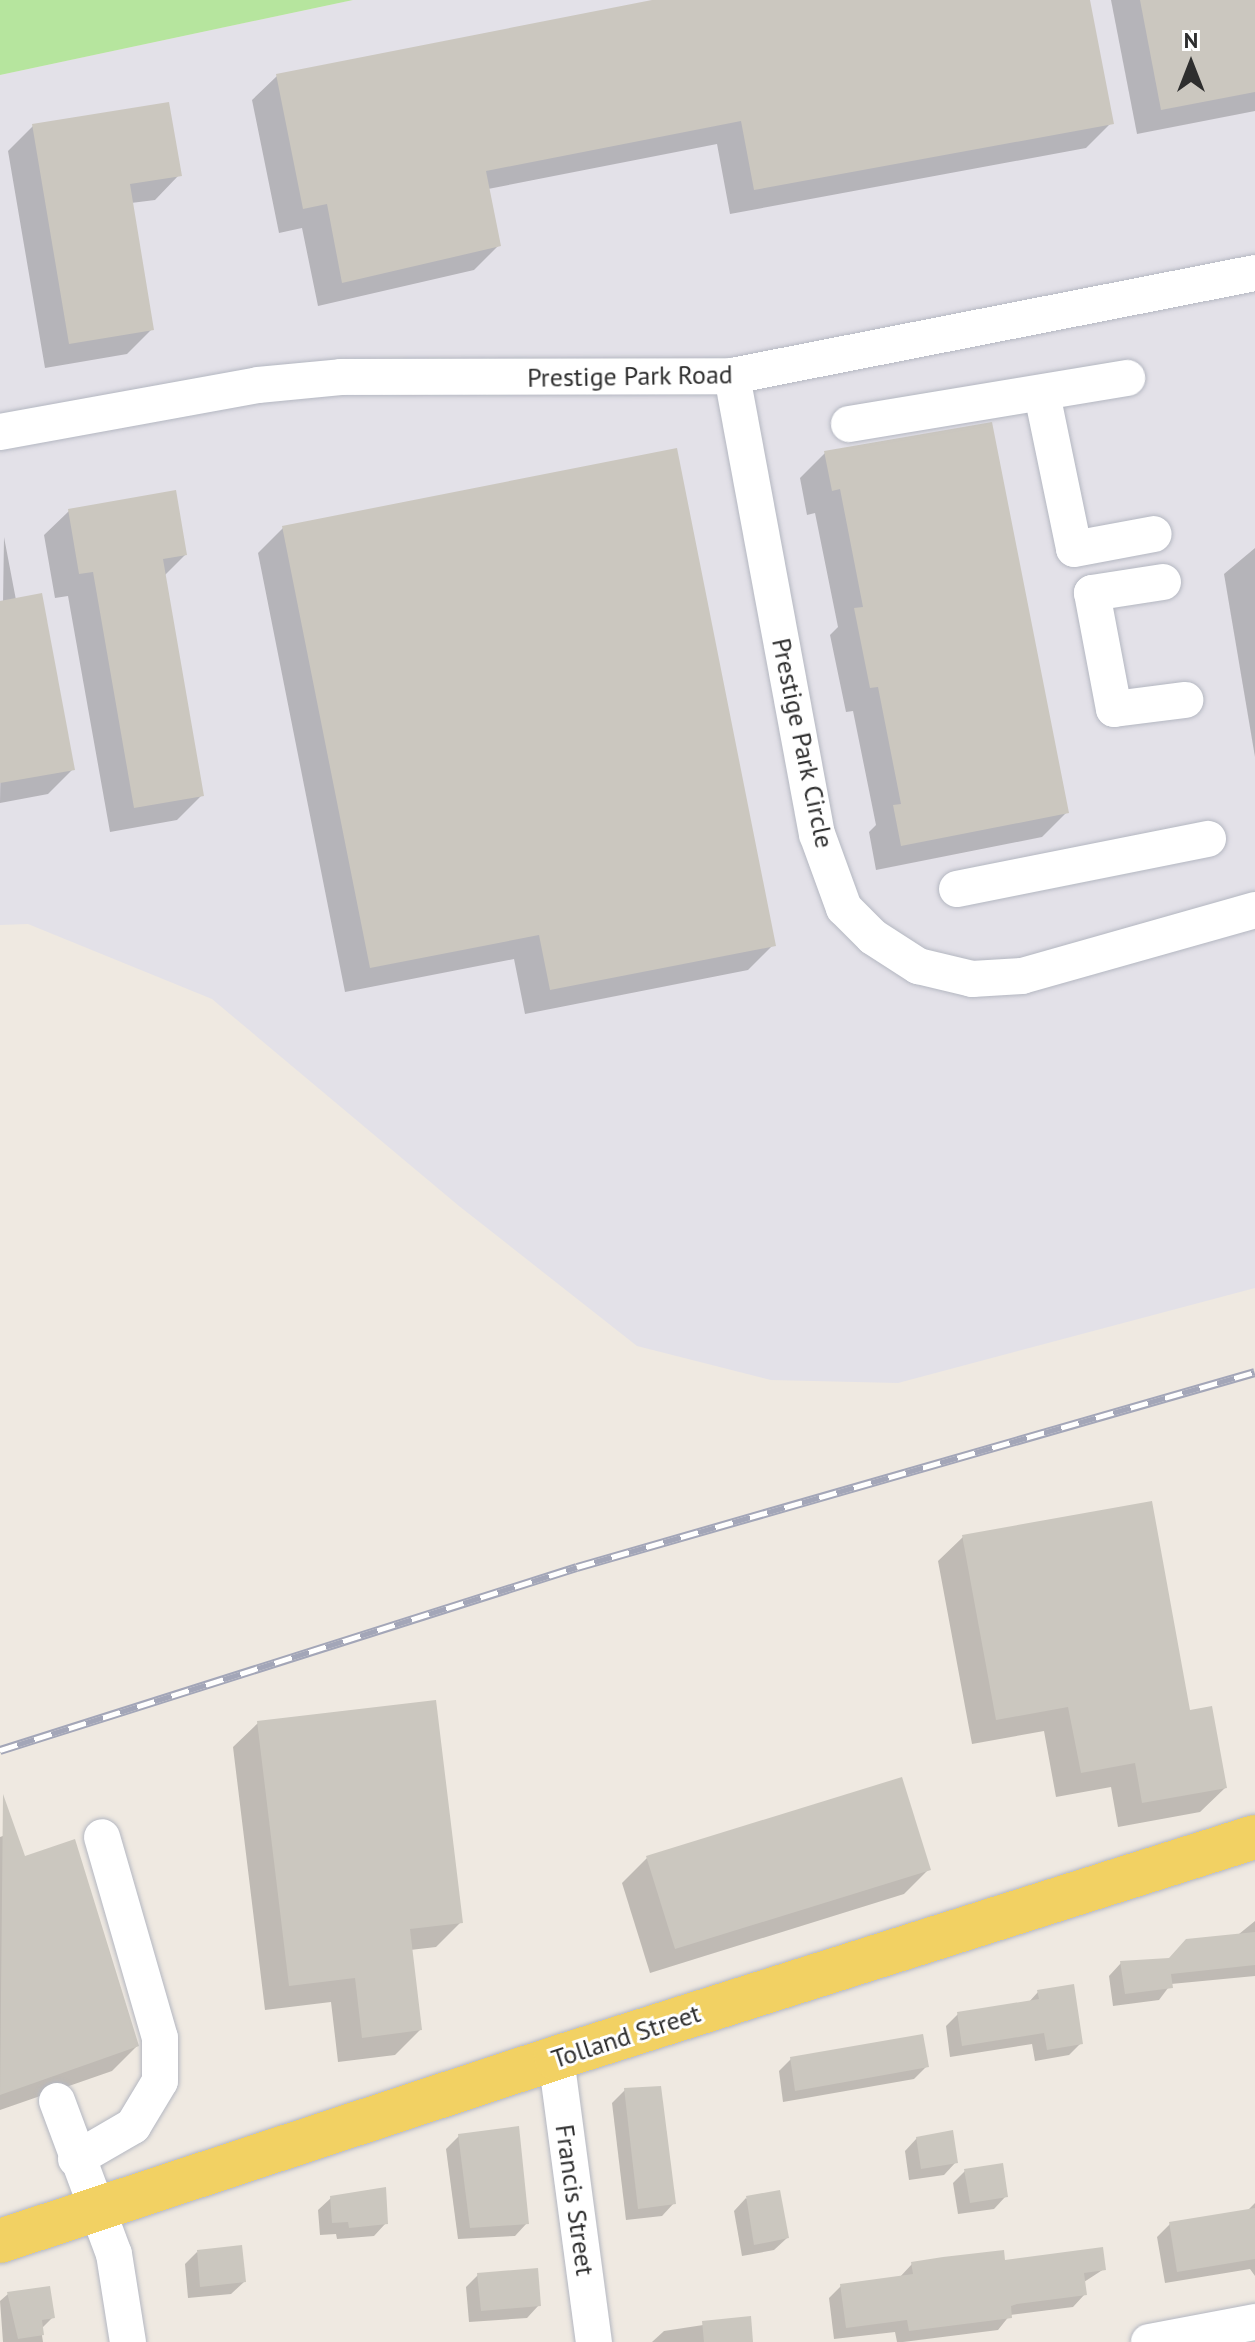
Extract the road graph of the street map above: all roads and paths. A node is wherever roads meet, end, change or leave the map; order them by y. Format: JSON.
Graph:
{"nodes":[{"id":1,"x":1255,"y":273,"type":"edge"},
{"id":2,"x":732,"y":376,"type":"junction"},
{"id":3,"x":1127,"y":378,"type":"dead end"},
{"id":4,"x":1042,"y":394,"type":"junction"},
{"id":5,"x":849,"y":424,"type":"dead end"},
{"id":6,"x":0,"y":432,"type":"edge"},
{"id":7,"x":1154,"y":534,"type":"dead end"},
{"id":8,"x":1163,"y":582,"type":"dead end"},
{"id":9,"x":1185,"y":700,"type":"dead end"},
{"id":10,"x":1208,"y":839,"type":"dead end"},
{"id":11,"x":957,"y":889,"type":"dead end"},
{"id":12,"x":1255,"y":910,"type":"edge"},
{"id":13,"x":102,"y":1837,"type":"dead end"},
{"id":14,"x":1255,"y":1837,"type":"edge"},
{"id":15,"x":556,"y":2058,"type":"junction"},
{"id":16,"x":57,"y":2101,"type":"dead end"},
{"id":17,"x":76,"y":2159,"type":"junction"},
{"id":18,"x":95,"y":2208,"type":"junction"},
{"id":19,"x":0,"y":2241,"type":"edge"},
{"id":20,"x":1255,"y":2322,"type":"edge"},
{"id":21,"x":128,"y":2342,"type":"edge"},
{"id":22,"x":594,"y":2342,"type":"edge"},
{"id":23,"x":1149,"y":2342,"type":"edge"}],
"edges":[{"from":1,"to":2,"type":"street","name":"Prestige Park Road"},
{"from":2,"to":6,"type":"street","name":"Prestige Park Road"},
{"from":2,"to":12,"type":"street","name":"Prestige Park Circle"},
{"from":3,"to":4,"type":"street"},
{"from":4,"to":5,"type":"street"},
{"from":4,"to":7,"type":"street"},
{"from":8,"to":9,"type":"street"},
{"from":10,"to":11,"type":"street"},
{"from":13,"to":17,"type":"street"},
{"from":14,"to":15,"type":"main road","name":"Tolland Street"},
{"from":15,"to":18,"type":"main road","name":"Tolland Street"},
{"from":15,"to":22,"type":"street","name":"Francis Street"},
{"from":16,"to":17,"type":"street"},
{"from":17,"to":18,"type":"street"},
{"from":18,"to":19,"type":"main road","name":"Tolland Street"},
{"from":18,"to":21,"type":"street"},
{"from":20,"to":23,"type":"street"}]}
